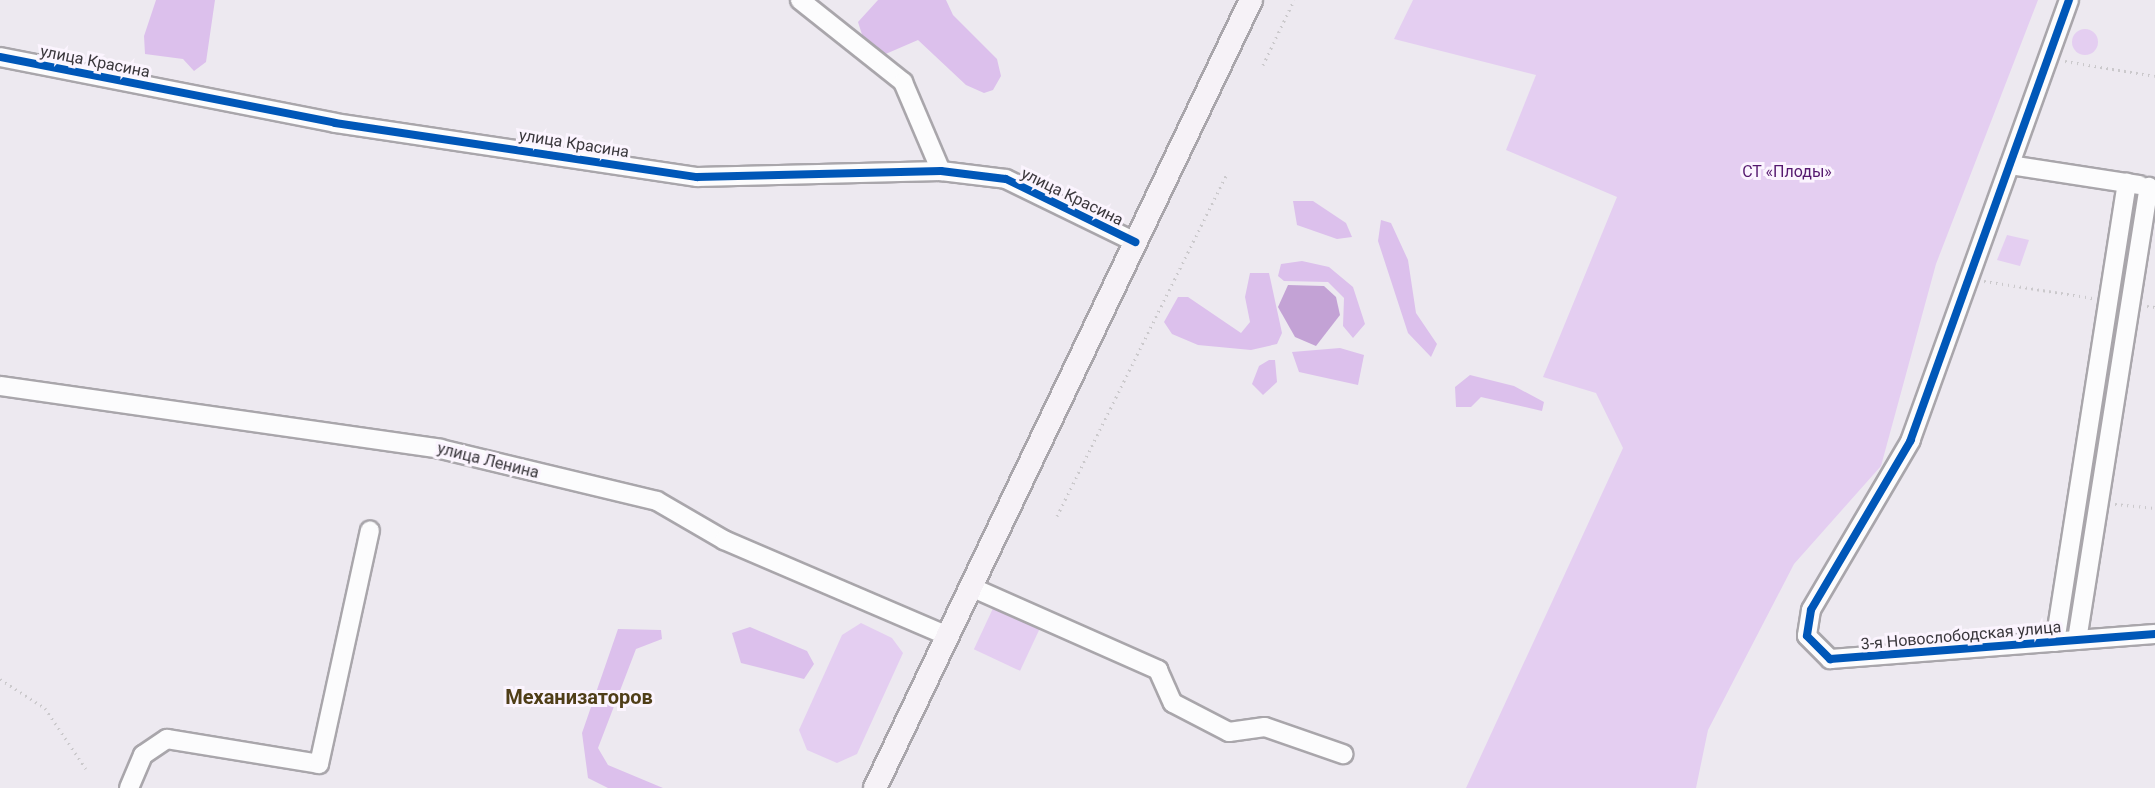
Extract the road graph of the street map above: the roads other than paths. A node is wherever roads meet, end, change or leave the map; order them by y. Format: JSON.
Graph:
{"nodes":[{"id":1,"x":800,"y":0,"type":"edge"},
{"id":2,"x":1251,"y":0,"type":"edge"},
{"id":3,"x":2068,"y":0,"type":"edge"},
{"id":4,"x":0,"y":57,"type":"edge"},
{"id":5,"x":2010,"y":165,"type":"junction"},
{"id":6,"x":941,"y":171,"type":"junction"},
{"id":7,"x":2127,"y":183,"type":"junction"},
{"id":8,"x":2152,"y":187,"type":"edge"},
{"id":9,"x":1135,"y":243,"type":"junction"},
{"id":10,"x":0,"y":386,"type":"edge"},
{"id":11,"x":370,"y":530,"type":"dead end"},
{"id":12,"x":972,"y":587,"type":"junction"},
{"id":13,"x":2155,"y":634,"type":"edge"},
{"id":14,"x":948,"y":636,"type":"junction"},
{"id":15,"x":2077,"y":640,"type":"junction"},
{"id":16,"x":2055,"y":642,"type":"junction"},
{"id":17,"x":1343,"y":754,"type":"dead end"},
{"id":18,"x":129,"y":788,"type":"edge"},
{"id":19,"x":875,"y":788,"type":"edge"}],
"edges":[{"from":1,"to":6,"type":"street"},
{"from":2,"to":9,"type":"main road"},
{"from":3,"to":5,"type":"street"},
{"from":4,"to":6,"type":"street","name":"улица Красина"},
{"from":5,"to":7,"type":"street"},
{"from":5,"to":16,"type":"street","name":"3-я Новослободская улица"},
{"from":6,"to":9,"type":"street","name":"улица Красина"},
{"from":7,"to":8,"type":"street"},
{"from":7,"to":16,"type":"street"},
{"from":8,"to":15,"type":"street"},
{"from":9,"to":12,"type":"main road"},
{"from":10,"to":14,"type":"street","name":"улица Ленина"},
{"from":11,"to":18,"type":"street"},
{"from":12,"to":14,"type":"main road"},
{"from":12,"to":17,"type":"street"},
{"from":13,"to":15,"type":"street","name":"3-я Новослободская улица"},
{"from":14,"to":19,"type":"main road"},
{"from":15,"to":16,"type":"street","name":"3-я Новослободская улица"}]}
